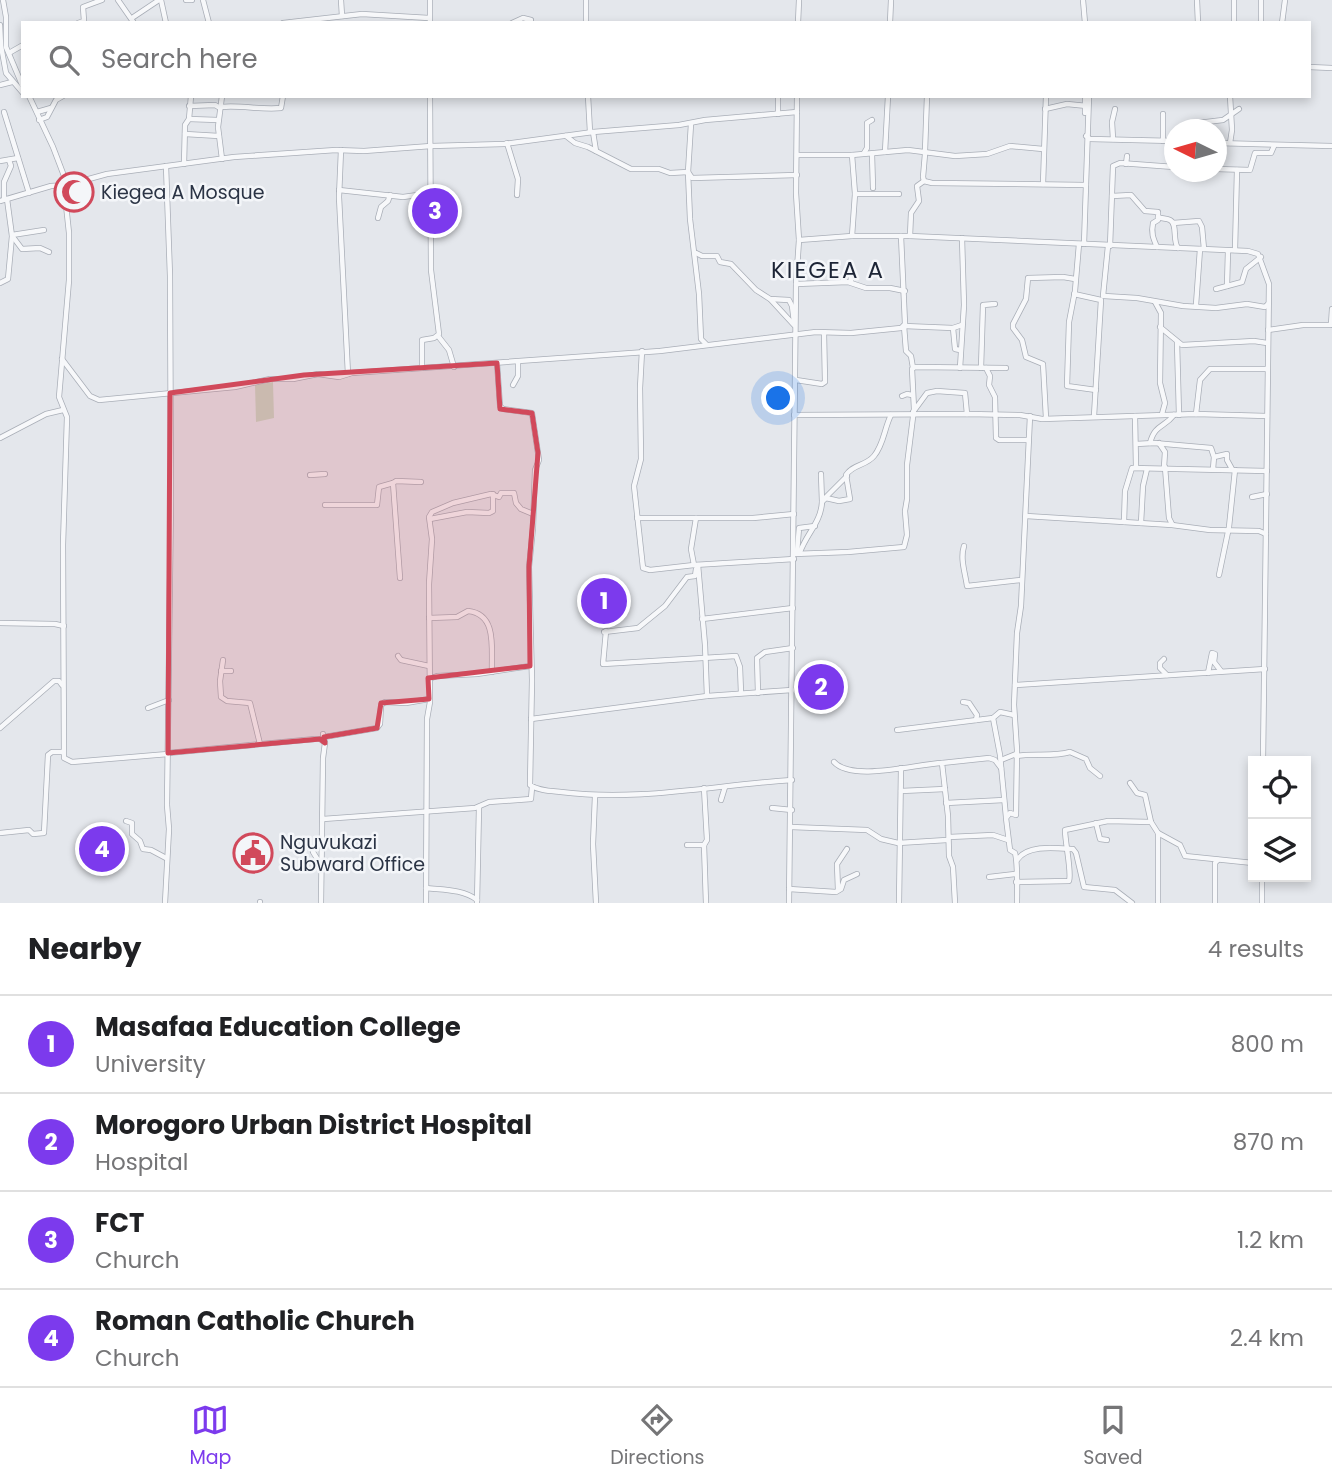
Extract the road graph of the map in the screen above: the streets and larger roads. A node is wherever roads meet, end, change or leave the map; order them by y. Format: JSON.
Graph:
{"nodes":[{"id":1,"x":3,"y":0,"type":"edge"},
{"id":2,"x":102,"y":0,"type":"edge"},
{"id":3,"x":118,"y":0,"type":"edge"},
{"id":4,"x":160,"y":0,"type":"edge"},
{"id":5,"x":186,"y":0,"type":"edge"},
{"id":6,"x":192,"y":0,"type":"edge"},
{"id":7,"x":203,"y":0,"type":"edge"},
{"id":8,"x":341,"y":0,"type":"edge"},
{"id":9,"x":430,"y":0,"type":"edge"},
{"id":10,"x":586,"y":0,"type":"edge"},
{"id":11,"x":799,"y":0,"type":"edge"},
{"id":12,"x":891,"y":0,"type":"edge"},
{"id":13,"x":1083,"y":0,"type":"edge"},
{"id":14,"x":1197,"y":0,"type":"edge"},
{"id":15,"x":1234,"y":0,"type":"edge"},
{"id":16,"x":1261,"y":0,"type":"edge"},
{"id":17,"x":1285,"y":0,"type":"edge"},
{"id":18,"x":3,"y":11,"type":"edge"},
{"id":19,"x":342,"y":16,"type":"junction"},
{"id":20,"x":133,"y":20,"type":"edge"},
{"id":21,"x":429,"y":20,"type":"edge"},
{"id":22,"x":531,"y":20,"type":"dead end"},
{"id":23,"x":82,"y":21,"type":"edge"},
{"id":24,"x":165,"y":21,"type":"edge"},
{"id":25,"x":208,"y":21,"type":"edge"},
{"id":26,"x":300,"y":21,"type":"edge"},
{"id":27,"x":516,"y":21,"type":"edge"},
{"id":28,"x":586,"y":21,"type":"edge"},
{"id":29,"x":799,"y":21,"type":"edge"},
{"id":30,"x":890,"y":21,"type":"edge"},
{"id":31,"x":1085,"y":21,"type":"edge"},
{"id":32,"x":1198,"y":21,"type":"edge"},
{"id":33,"x":1234,"y":21,"type":"edge"},
{"id":34,"x":1261,"y":21,"type":"edge"},
{"id":35,"x":1282,"y":21,"type":"edge"},
{"id":36,"x":0,"y":25,"type":"edge"},
{"id":37,"x":21,"y":46,"type":"edge"},
{"id":38,"x":9,"y":53,"type":"junction"},
{"id":39,"x":1311,"y":67,"type":"edge"},
{"id":40,"x":1332,"y":68,"type":"edge"},
{"id":41,"x":12,"y":82,"type":"junction"},
{"id":42,"x":21,"y":83,"type":"edge"},
{"id":43,"x":0,"y":85,"type":"edge"},
{"id":44,"x":21,"y":91,"type":"edge"},
{"id":45,"x":28,"y":98,"type":"edge"},
{"id":46,"x":60,"y":98,"type":"edge"},
{"id":47,"x":191,"y":98,"type":"edge"},
{"id":48,"x":222,"y":98,"type":"edge"},
{"id":49,"x":283,"y":98,"type":"edge"},
{"id":50,"x":430,"y":98,"type":"edge"},
{"id":51,"x":587,"y":98,"type":"edge"},
{"id":52,"x":778,"y":98,"type":"edge"},
{"id":53,"x":797,"y":98,"type":"edge"},
{"id":54,"x":888,"y":98,"type":"edge"},
{"id":55,"x":927,"y":98,"type":"edge"},
{"id":56,"x":1046,"y":98,"type":"edge"},
{"id":57,"x":1087,"y":98,"type":"edge"},
{"id":58,"x":1230,"y":98,"type":"edge"},
{"id":59,"x":189,"y":106,"type":"junction"},
{"id":60,"x":1086,"y":106,"type":"junction"},
{"id":61,"x":51,"y":108,"type":"junction"},
{"id":62,"x":221,"y":108,"type":"junction"},
{"id":63,"x":1115,"y":108,"type":"dead end"},
{"id":64,"x":1240,"y":108,"type":"dead end"},
{"id":65,"x":1045,"y":109,"type":"junction"},
{"id":66,"x":4,"y":112,"type":"dead end"},
{"id":67,"x":37,"y":112,"type":"junction"},
{"id":68,"x":797,"y":112,"type":"junction"},
{"id":69,"x":778,"y":114,"type":"junction"},
{"id":70,"x":1163,"y":114,"type":"dead end"},
{"id":71,"x":1231,"y":115,"type":"junction"},
{"id":72,"x":189,"y":119,"type":"junction"},
{"id":73,"x":1225,"y":119,"type":"edge"},
{"id":74,"x":39,"y":120,"type":"junction"},
{"id":75,"x":218,"y":120,"type":"junction"},
{"id":76,"x":872,"y":120,"type":"dead end"},
{"id":77,"x":691,"y":124,"type":"junction"},
{"id":78,"x":592,"y":132,"type":"junction"},
{"id":79,"x":185,"y":134,"type":"junction"},
{"id":80,"x":219,"y":136,"type":"junction"},
{"id":81,"x":565,"y":136,"type":"junction"},
{"id":82,"x":1087,"y":138,"type":"junction"},
{"id":83,"x":1113,"y":139,"type":"junction"},
{"id":84,"x":1163,"y":141,"type":"joint"},
{"id":85,"x":507,"y":143,"type":"junction"},
{"id":86,"x":1230,"y":143,"type":"joint"},
{"id":87,"x":1258,"y":144,"type":"junction"},
{"id":88,"x":432,"y":146,"type":"junction"},
{"id":89,"x":1274,"y":146,"type":"junction"},
{"id":90,"x":1332,"y":146,"type":"edge"},
{"id":91,"x":1043,"y":149,"type":"junction"},
{"id":92,"x":341,"y":150,"type":"junction"},
{"id":93,"x":596,"y":152,"type":"junction"},
{"id":94,"x":885,"y":152,"type":"junction"},
{"id":95,"x":925,"y":152,"type":"junction"},
{"id":96,"x":1256,"y":152,"type":"junction"},
{"id":97,"x":863,"y":154,"type":"junction"},
{"id":98,"x":872,"y":154,"type":"junction"},
{"id":99,"x":797,"y":155,"type":"junction"},
{"id":100,"x":852,"y":155,"type":"junction"},
{"id":101,"x":1127,"y":156,"type":"dead end"},
{"id":102,"x":18,"y":158,"type":"junction"},
{"id":103,"x":9,"y":159,"type":"junction"},
{"id":104,"x":222,"y":159,"type":"junction"},
{"id":105,"x":0,"y":161,"type":"edge"},
{"id":106,"x":184,"y":164,"type":"junction"},
{"id":107,"x":1126,"y":164,"type":"junction"},
{"id":108,"x":166,"y":166,"type":"junction"},
{"id":109,"x":1164,"y":166,"type":"edge"},
{"id":110,"x":1227,"y":170,"type":"edge"},
{"id":111,"x":1237,"y":170,"type":"junction"},
{"id":112,"x":688,"y":173,"type":"junction"},
{"id":113,"x":797,"y":175,"type":"junction"},
{"id":114,"x":924,"y":181,"type":"junction"},
{"id":115,"x":1043,"y":184,"type":"junction"},
{"id":116,"x":68,"y":185,"type":"junction"},
{"id":117,"x":1086,"y":185,"type":"junction"},
{"id":118,"x":873,"y":188,"type":"dead end"},
{"id":119,"x":339,"y":190,"type":"junction"},
{"id":120,"x":29,"y":193,"type":"junction"},
{"id":121,"x":432,"y":193,"type":"junction"},
{"id":122,"x":855,"y":194,"type":"junction"},
{"id":123,"x":899,"y":194,"type":"dead end"},
{"id":124,"x":390,"y":195,"type":"junction"},
{"id":125,"x":517,"y":195,"type":"dead end"},
{"id":126,"x":1112,"y":196,"type":"junction"},
{"id":127,"x":4,"y":200,"type":"edge"},
{"id":128,"x":1158,"y":217,"type":"junction"},
{"id":129,"x":378,"y":218,"type":"dead end"},
{"id":130,"x":1174,"y":223,"type":"junction"},
{"id":131,"x":44,"y":230,"type":"dead end"},
{"id":132,"x":12,"y":236,"type":"junction"},
{"id":133,"x":426,"y":236,"type":"dead end"},
{"id":134,"x":852,"y":236,"type":"junction"},
{"id":135,"x":901,"y":236,"type":"junction"},
{"id":136,"x":910,"y":236,"type":"junction"},
{"id":137,"x":962,"y":238,"type":"junction"},
{"id":138,"x":432,"y":240,"type":"junction"},
{"id":139,"x":799,"y":240,"type":"junction"},
{"id":140,"x":1082,"y":244,"type":"junction"},
{"id":141,"x":1109,"y":246,"type":"junction"},
{"id":142,"x":1157,"y":247,"type":"junction"},
{"id":143,"x":1178,"y":248,"type":"junction"},
{"id":144,"x":1202,"y":249,"type":"junction"},
{"id":145,"x":1236,"y":250,"type":"junction"},
{"id":146,"x":1228,"y":251,"type":"junction"},
{"id":147,"x":48,"y":252,"type":"dead end"},
{"id":148,"x":695,"y":253,"type":"junction"},
{"id":149,"x":1261,"y":257,"type":"junction"},
{"id":150,"x":850,"y":267,"type":"dead end"},
{"id":151,"x":1075,"y":279,"type":"junction"},
{"id":152,"x":0,"y":283,"type":"edge"},
{"id":153,"x":851,"y":283,"type":"junction"},
{"id":154,"x":796,"y":284,"type":"junction"},
{"id":155,"x":1227,"y":286,"type":"junction"},
{"id":156,"x":1216,"y":289,"type":"dead end"},
{"id":157,"x":905,"y":291,"type":"junction"},
{"id":158,"x":1074,"y":294,"type":"junction"},
{"id":159,"x":1102,"y":298,"type":"junction"},
{"id":160,"x":770,"y":299,"type":"junction"},
{"id":161,"x":1155,"y":302,"type":"junction"},
{"id":162,"x":995,"y":304,"type":"dead end"},
{"id":163,"x":1268,"y":304,"type":"junction"},
{"id":164,"x":1196,"y":305,"type":"junction"},
{"id":165,"x":1332,"y":309,"type":"edge"},
{"id":166,"x":962,"y":324,"type":"junction"},
{"id":167,"x":904,"y":325,"type":"junction"},
{"id":168,"x":796,"y":326,"type":"junction"},
{"id":169,"x":1160,"y":327,"type":"junction"},
{"id":170,"x":953,"y":328,"type":"junction"},
{"id":171,"x":1268,"y":330,"type":"junction"},
{"id":172,"x":824,"y":332,"type":"junction"},
{"id":173,"x":797,"y":335,"type":"junction"},
{"id":174,"x":438,"y":336,"type":"junction"},
{"id":175,"x":1177,"y":342,"type":"junction"},
{"id":176,"x":1267,"y":343,"type":"junction"},
{"id":177,"x":707,"y":345,"type":"junction"},
{"id":178,"x":961,"y":350,"type":"junction"},
{"id":179,"x":642,"y":351,"type":"junction"},
{"id":180,"x":62,"y":359,"type":"junction"},
{"id":181,"x":518,"y":362,"type":"junction"},
{"id":182,"x":497,"y":363,"type":"junction"},
{"id":183,"x":454,"y":367,"type":"junction"},
{"id":184,"x":422,"y":368,"type":"junction"},
{"id":185,"x":913,"y":368,"type":"junction"},
{"id":186,"x":960,"y":368,"type":"junction"},
{"id":187,"x":983,"y":368,"type":"junction"},
{"id":188,"x":1006,"y":368,"type":"dead end"},
{"id":189,"x":1267,"y":369,"type":"junction"},
{"id":190,"x":348,"y":374,"type":"junction"},
{"id":191,"x":796,"y":380,"type":"junction"},
{"id":192,"x":513,"y":385,"type":"dead end"},
{"id":193,"x":1096,"y":390,"type":"junction"},
{"id":194,"x":170,"y":393,"type":"junction"},
{"id":195,"x":902,"y":396,"type":"dead end"},
{"id":196,"x":913,"y":396,"type":"junction"},
{"id":197,"x":63,"y":410,"type":"junction"},
{"id":198,"x":913,"y":413,"type":"junction"},
{"id":199,"x":967,"y":414,"type":"junction"},
{"id":200,"x":1196,"y":414,"type":"junction"},
{"id":201,"x":794,"y":415,"type":"junction"},
{"id":202,"x":891,"y":415,"type":"junction"},
{"id":203,"x":1162,"y":415,"type":"junction"},
{"id":204,"x":1176,"y":415,"type":"junction"},
{"id":205,"x":995,"y":416,"type":"junction"},
{"id":206,"x":1030,"y":416,"type":"junction"},
{"id":207,"x":1094,"y":416,"type":"junction"},
{"id":208,"x":1135,"y":416,"type":"junction"},
{"id":209,"x":1267,"y":416,"type":"junction"},
{"id":210,"x":1046,"y":418,"type":"junction"},
{"id":211,"x":0,"y":438,"type":"edge"},
{"id":212,"x":1028,"y":440,"type":"junction"},
{"id":213,"x":1150,"y":443,"type":"junction"},
{"id":214,"x":1159,"y":443,"type":"junction"},
{"id":215,"x":1136,"y":444,"type":"junction"},
{"id":216,"x":1214,"y":457,"type":"junction"},
{"id":217,"x":1136,"y":467,"type":"junction"},
{"id":218,"x":1165,"y":467,"type":"junction"},
{"id":219,"x":1147,"y":469,"type":"junction"},
{"id":220,"x":1213,"y":469,"type":"junction"},
{"id":221,"x":1233,"y":470,"type":"junction"},
{"id":222,"x":1267,"y":471,"type":"junction"},
{"id":223,"x":325,"y":474,"type":"dead end"},
{"id":224,"x":821,"y":474,"type":"dead end"},
{"id":225,"x":310,"y":475,"type":"dead end"},
{"id":226,"x":848,"y":476,"type":"junction"},
{"id":227,"x":421,"y":482,"type":"dead end"},
{"id":228,"x":393,"y":483,"type":"junction"},
{"id":229,"x":492,"y":494,"type":"junction"},
{"id":230,"x":1267,"y":494,"type":"junction"},
{"id":231,"x":1252,"y":497,"type":"dead end"},
{"id":232,"x":824,"y":499,"type":"junction"},
{"id":233,"x":325,"y":505,"type":"dead end"},
{"id":234,"x":533,"y":514,"type":"junction"},
{"id":235,"x":794,"y":514,"type":"junction"},
{"id":236,"x":1026,"y":516,"type":"junction"},
{"id":237,"x":637,"y":518,"type":"junction"},
{"id":238,"x":696,"y":518,"type":"junction"},
{"id":239,"x":430,"y":519,"type":"junction"},
{"id":240,"x":1124,"y":522,"type":"junction"},
{"id":241,"x":1142,"y":523,"type":"junction"},
{"id":242,"x":1172,"y":525,"type":"junction"},
{"id":243,"x":815,"y":526,"type":"junction"},
{"id":244,"x":1228,"y":531,"type":"junction"},
{"id":245,"x":1267,"y":535,"type":"junction"},
{"id":246,"x":964,"y":545,"type":"dead end"},
{"id":247,"x":796,"y":554,"type":"junction"},
{"id":248,"x":696,"y":565,"type":"junction"},
{"id":249,"x":1219,"y":575,"type":"dead end"},
{"id":250,"x":400,"y":578,"type":"dead end"},
{"id":251,"x":1021,"y":580,"type":"junction"},
{"id":252,"x":793,"y":608,"type":"junction"},
{"id":253,"x":429,"y":618,"type":"junction"},
{"id":254,"x":702,"y":620,"type":"junction"},
{"id":255,"x":0,"y":623,"type":"edge"},
{"id":256,"x":64,"y":626,"type":"junction"},
{"id":257,"x":793,"y":648,"type":"junction"},
{"id":258,"x":398,"y":656,"type":"dead end"},
{"id":259,"x":705,"y":659,"type":"junction"},
{"id":260,"x":1164,"y":659,"type":"dead end"},
{"id":261,"x":223,"y":660,"type":"dead end"},
{"id":262,"x":429,"y":666,"type":"junction"},
{"id":263,"x":530,"y":666,"type":"junction"},
{"id":264,"x":1265,"y":669,"type":"junction"},
{"id":265,"x":221,"y":671,"type":"junction"},
{"id":266,"x":231,"y":671,"type":"dead end"},
{"id":267,"x":492,"y":672,"type":"junction"},
{"id":268,"x":1222,"y":672,"type":"junction"},
{"id":269,"x":1208,"y":673,"type":"junction"},
{"id":270,"x":64,"y":674,"type":"junction"},
{"id":271,"x":1168,"y":676,"type":"junction"},
{"id":272,"x":429,"y":679,"type":"junction"},
{"id":273,"x":56,"y":680,"type":"junction"},
{"id":274,"x":1015,"y":685,"type":"junction"},
{"id":275,"x":64,"y":689,"type":"junction"},
{"id":276,"x":792,"y":690,"type":"junction"},
{"id":277,"x":758,"y":693,"type":"junction"},
{"id":278,"x":741,"y":694,"type":"junction"},
{"id":279,"x":707,"y":696,"type":"junction"},
{"id":280,"x":429,"y":699,"type":"junction"},
{"id":281,"x":169,"y":701,"type":"junction"},
{"id":282,"x":963,"y":702,"type":"dead end"},
{"id":283,"x":1014,"y":703,"type":"junction"},
{"id":284,"x":148,"y":708,"type":"dead end"},
{"id":285,"x":1002,"y":712,"type":"junction"},
{"id":286,"x":1014,"y":715,"type":"junction"},
{"id":287,"x":993,"y":718,"type":"junction"},
{"id":288,"x":531,"y":719,"type":"junction"},
{"id":289,"x":976,"y":720,"type":"junction"},
{"id":290,"x":0,"y":728,"type":"edge"},
{"id":291,"x":897,"y":730,"type":"dead end"},
{"id":292,"x":324,"y":738,"type":"junction"},
{"id":293,"x":260,"y":744,"type":"junction"},
{"id":294,"x":63,"y":752,"type":"junction"},
{"id":295,"x":168,"y":754,"type":"junction"},
{"id":296,"x":1263,"y":756,"type":"edge"},
{"id":297,"x":1016,"y":758,"type":"junction"},
{"id":298,"x":1002,"y":759,"type":"junction"},
{"id":299,"x":834,"y":762,"type":"dead end"},
{"id":300,"x":942,"y":763,"type":"junction"},
{"id":301,"x":901,"y":768,"type":"junction"},
{"id":302,"x":1001,"y":768,"type":"junction"},
{"id":303,"x":1100,"y":776,"type":"dead end"},
{"id":304,"x":792,"y":780,"type":"junction"},
{"id":305,"x":1130,"y":783,"type":"dead end"},
{"id":306,"x":533,"y":786,"type":"junction"},
{"id":307,"x":725,"y":787,"type":"junction"},
{"id":308,"x":704,"y":788,"type":"junction"},
{"id":309,"x":945,"y":789,"type":"junction"},
{"id":310,"x":901,"y":791,"type":"junction"},
{"id":311,"x":594,"y":796,"type":"junction"},
{"id":312,"x":721,"y":800,"type":"dead end"},
{"id":313,"x":1004,"y":800,"type":"junction"},
{"id":314,"x":946,"y":803,"type":"junction"},
{"id":315,"x":479,"y":807,"type":"junction"},
{"id":316,"x":772,"y":808,"type":"dead end"},
{"id":317,"x":792,"y":810,"type":"junction"},
{"id":318,"x":427,"y":811,"type":"junction"},
{"id":319,"x":1006,"y":817,"type":"junction"},
{"id":320,"x":323,"y":819,"type":"junction"},
{"id":321,"x":126,"y":821,"type":"dead end"},
{"id":322,"x":1151,"y":822,"type":"junction"},
{"id":323,"x":1096,"y":823,"type":"junction"},
{"id":324,"x":791,"y":827,"type":"junction"},
{"id":325,"x":0,"y":833,"type":"edge"},
{"id":326,"x":1158,"y":833,"type":"junction"},
{"id":327,"x":948,"y":838,"type":"junction"},
{"id":328,"x":1107,"y":840,"type":"dead end"},
{"id":329,"x":1009,"y":841,"type":"junction"},
{"id":330,"x":900,"y":843,"type":"junction"},
{"id":331,"x":687,"y":845,"type":"dead end"},
{"id":332,"x":704,"y":845,"type":"junction"},
{"id":333,"x":847,"y":849,"type":"dead end"},
{"id":334,"x":1066,"y":849,"type":"junction"},
{"id":335,"x":313,"y":852,"type":"dead end"},
{"id":336,"x":167,"y":858,"type":"junction"},
{"id":337,"x":1017,"y":860,"type":"junction"},
{"id":338,"x":1217,"y":860,"type":"junction"},
{"id":339,"x":1248,"y":863,"type":"edge"},
{"id":340,"x":322,"y":865,"type":"junction"},
{"id":341,"x":1079,"y":867,"type":"junction"},
{"id":342,"x":858,"y":874,"type":"dead end"},
{"id":343,"x":1015,"y":874,"type":"junction"},
{"id":344,"x":1071,"y":875,"type":"junction"},
{"id":345,"x":989,"y":877,"type":"dead end"},
{"id":346,"x":1016,"y":882,"type":"junction"},
{"id":347,"x":1262,"y":882,"type":"edge"},
{"id":348,"x":426,"y":888,"type":"junction"},
{"id":349,"x":789,"y":889,"type":"junction"},
{"id":350,"x":838,"y":891,"type":"junction"},
{"id":351,"x":477,"y":902,"type":"edge"},
{"id":352,"x":165,"y":903,"type":"edge"},
{"id":353,"x":321,"y":903,"type":"edge"},
{"id":354,"x":426,"y":903,"type":"edge"},
{"id":355,"x":596,"y":903,"type":"edge"},
{"id":356,"x":706,"y":903,"type":"edge"},
{"id":357,"x":789,"y":903,"type":"edge"},
{"id":358,"x":899,"y":903,"type":"edge"},
{"id":359,"x":955,"y":903,"type":"edge"},
{"id":360,"x":1017,"y":903,"type":"edge"},
{"id":361,"x":1132,"y":903,"type":"edge"},
{"id":362,"x":1158,"y":903,"type":"edge"},
{"id":363,"x":1215,"y":903,"type":"edge"},
{"id":364,"x":1262,"y":903,"type":"edge"}],
"edges":[{"from":1,"to":18,"type":"street"},
{"from":2,"to":23,"type":"street"},
{"from":3,"to":20,"type":"street"},
{"from":4,"to":20,"type":"street"},
{"from":4,"to":24,"type":"street"},
{"from":5,"to":6,"type":"street"},
{"from":7,"to":25,"type":"street"},
{"from":8,"to":19,"type":"street"},
{"from":9,"to":21,"type":"street"},
{"from":10,"to":28,"type":"street"},
{"from":11,"to":29,"type":"street"},
{"from":12,"to":30,"type":"street"},
{"from":13,"to":31,"type":"street"},
{"from":14,"to":32,"type":"street"},
{"from":15,"to":33,"type":"street"},
{"from":16,"to":34,"type":"street"},
{"from":17,"to":35,"type":"street"},
{"from":18,"to":38,"type":"street"},
{"from":19,"to":21,"type":"street"},
{"from":19,"to":26,"type":"street"},
{"from":22,"to":27,"type":"street"},
{"from":36,"to":41,"type":"street"},
{"from":37,"to":38,"type":"street"},
{"from":38,"to":42,"type":"street"},
{"from":39,"to":40,"type":"street"},
{"from":41,"to":43,"type":"street"},
{"from":41,"to":44,"type":"street"},
{"from":45,"to":67,"type":"street"},
{"from":46,"to":61,"type":"street"},
{"from":47,"to":59,"type":"street"},
{"from":48,"to":62,"type":"street"},
{"from":49,"to":62,"type":"street"},
{"from":50,"to":88,"type":"street"},
{"from":51,"to":78,"type":"street"},
{"from":52,"to":69,"type":"street"},
{"from":53,"to":68,"type":"street"},
{"from":54,"to":94,"type":"street"},
{"from":55,"to":95,"type":"street"},
{"from":56,"to":65,"type":"street"},
{"from":57,"to":60,"type":"street"},
{"from":58,"to":71,"type":"street"},
{"from":59,"to":62,"type":"street"},
{"from":59,"to":72,"type":"street"},
{"from":60,"to":65,"type":"street"},
{"from":60,"to":82,"type":"street"},
{"from":61,"to":67,"type":"street"},
{"from":61,"to":74,"type":"street"},
{"from":62,"to":75,"type":"street"},
{"from":63,"to":83,"type":"street"},
{"from":64,"to":71,"type":"street"},
{"from":65,"to":91,"type":"street"},
{"from":66,"to":102,"type":"street"},
{"from":67,"to":74,"type":"street"},
{"from":68,"to":69,"type":"street"},
{"from":68,"to":99,"type":"street"},
{"from":69,"to":77,"type":"street"},
{"from":70,"to":84,"type":"street"},
{"from":71,"to":73,"type":"street"},
{"from":71,"to":86,"type":"street"},
{"from":72,"to":75,"type":"street"},
{"from":72,"to":79,"type":"street"},
{"from":74,"to":116,"type":"street"},
{"from":75,"to":80,"type":"street"},
{"from":76,"to":97,"type":"street"},
{"from":77,"to":78,"type":"street"},
{"from":77,"to":112,"type":"street"},
{"from":78,"to":81,"type":"street"},
{"from":78,"to":93,"type":"street"},
{"from":79,"to":80,"type":"street"},
{"from":79,"to":106,"type":"street"},
{"from":80,"to":104,"type":"street"},
{"from":81,"to":85,"type":"street"},
{"from":81,"to":93,"type":"street"},
{"from":82,"to":83,"type":"street"},
{"from":82,"to":117,"type":"street"},
{"from":83,"to":84,"type":"street"},
{"from":85,"to":88,"type":"street"},
{"from":85,"to":125,"type":"street"},
{"from":86,"to":87,"type":"street"},
{"from":87,"to":89,"type":"street"},
{"from":87,"to":96,"type":"street"},
{"from":88,"to":92,"type":"street"},
{"from":88,"to":121,"type":"street"},
{"from":89,"to":90,"type":"street"},
{"from":89,"to":96,"type":"street"},
{"from":91,"to":95,"type":"street"},
{"from":91,"to":115,"type":"street"},
{"from":92,"to":104,"type":"street"},
{"from":92,"to":119,"type":"street"},
{"from":93,"to":112,"type":"street"},
{"from":94,"to":95,"type":"street"},
{"from":94,"to":98,"type":"street"},
{"from":95,"to":114,"type":"street"},
{"from":96,"to":111,"type":"street"},
{"from":97,"to":98,"type":"street"},
{"from":97,"to":100,"type":"street"},
{"from":98,"to":118,"type":"street"},
{"from":99,"to":100,"type":"street"},
{"from":99,"to":113,"type":"street"},
{"from":100,"to":122,"type":"street"},
{"from":101,"to":107,"type":"street"},
{"from":102,"to":103,"type":"street"},
{"from":102,"to":120,"type":"street"},
{"from":103,"to":105,"type":"street"},
{"from":103,"to":127,"type":"street"},
{"from":104,"to":106,"type":"street"},
{"from":106,"to":108,"type":"street"},
{"from":107,"to":109,"type":"street"},
{"from":107,"to":126,"type":"street"},
{"from":108,"to":116,"type":"street"},
{"from":108,"to":194,"type":"street"},
{"from":110,"to":111,"type":"street"},
{"from":111,"to":145,"type":"street"},
{"from":112,"to":113,"type":"street"},
{"from":112,"to":148,"type":"street"},
{"from":113,"to":139,"type":"street"},
{"from":114,"to":115,"type":"street"},
{"from":114,"to":136,"type":"street"},
{"from":115,"to":117,"type":"street"},
{"from":116,"to":120,"type":"street"},
{"from":116,"to":180,"type":"street"},
{"from":117,"to":140,"type":"street"},
{"from":119,"to":124,"type":"street"},
{"from":119,"to":190,"type":"street"},
{"from":120,"to":127,"type":"street"},
{"from":121,"to":124,"type":"street"},
{"from":121,"to":138,"type":"street"},
{"from":122,"to":123,"type":"street"},
{"from":122,"to":134,"type":"street"},
{"from":124,"to":129,"type":"street"},
{"from":126,"to":128,"type":"street"},
{"from":126,"to":141,"type":"street"},
{"from":127,"to":132,"type":"street"},
{"from":128,"to":130,"type":"street"},
{"from":128,"to":142,"type":"street"},
{"from":130,"to":143,"type":"street"},
{"from":130,"to":144,"type":"street"},
{"from":131,"to":132,"type":"street"},
{"from":132,"to":147,"type":"street"},
{"from":132,"to":152,"type":"street"},
{"from":133,"to":138,"type":"street"},
{"from":134,"to":135,"type":"street"},
{"from":134,"to":139,"type":"street"},
{"from":135,"to":136,"type":"street"},
{"from":135,"to":157,"type":"street"},
{"from":136,"to":137,"type":"street"},
{"from":137,"to":140,"type":"street"},
{"from":137,"to":166,"type":"street"},
{"from":138,"to":174,"type":"street"},
{"from":139,"to":154,"type":"street"},
{"from":140,"to":141,"type":"street"},
{"from":140,"to":151,"type":"street"},
{"from":141,"to":142,"type":"street"},
{"from":141,"to":159,"type":"street"},
{"from":142,"to":143,"type":"street"},
{"from":143,"to":144,"type":"street"},
{"from":144,"to":146,"type":"street"},
{"from":144,"to":164,"type":"street"},
{"from":145,"to":146,"type":"street"},
{"from":145,"to":149,"type":"street"},
{"from":146,"to":155,"type":"street"},
{"from":148,"to":160,"type":"street"},
{"from":148,"to":177,"type":"street"},
{"from":149,"to":155,"type":"street"},
{"from":149,"to":163,"type":"street"},
{"from":150,"to":153,"type":"street"},
{"from":151,"to":158,"type":"street"},
{"from":151,"to":210,"type":"street"},
{"from":153,"to":154,"type":"street"},
{"from":153,"to":157,"type":"street"},
{"from":154,"to":168,"type":"street"},
{"from":155,"to":156,"type":"street"},
{"from":157,"to":167,"type":"street"},
{"from":158,"to":159,"type":"street"},
{"from":158,"to":193,"type":"street"},
{"from":159,"to":161,"type":"street"},
{"from":159,"to":193,"type":"street"},
{"from":160,"to":168,"type":"street"},
{"from":160,"to":168,"type":"street"},
{"from":161,"to":164,"type":"street"},
{"from":161,"to":169,"type":"street"},
{"from":162,"to":187,"type":"street"},
{"from":163,"to":164,"type":"street"},
{"from":163,"to":171,"type":"street"},
{"from":165,"to":171,"type":"street"},
{"from":166,"to":170,"type":"street"},
{"from":166,"to":178,"type":"street"},
{"from":167,"to":170,"type":"street"},
{"from":167,"to":172,"type":"street"},
{"from":167,"to":185,"type":"street"},
{"from":168,"to":173,"type":"street"},
{"from":169,"to":175,"type":"street"},
{"from":169,"to":203,"type":"street"},
{"from":170,"to":178,"type":"street"},
{"from":171,"to":176,"type":"street"},
{"from":172,"to":173,"type":"street"},
{"from":172,"to":191,"type":"street"},
{"from":173,"to":177,"type":"street"},
{"from":173,"to":191,"type":"street"},
{"from":174,"to":183,"type":"street"},
{"from":174,"to":184,"type":"street"},
{"from":175,"to":176,"type":"street"},
{"from":175,"to":204,"type":"street"},
{"from":176,"to":189,"type":"street"},
{"from":177,"to":179,"type":"street"},
{"from":178,"to":186,"type":"street"},
{"from":179,"to":181,"type":"street"},
{"from":179,"to":237,"type":"street"},
{"from":180,"to":194,"type":"street"},
{"from":180,"to":197,"type":"street"},
{"from":181,"to":182,"type":"street"},
{"from":181,"to":192,"type":"street"},
{"from":182,"to":183,"type":"street"},
{"from":182,"to":234,"type":"street"},
{"from":183,"to":184,"type":"street"},
{"from":184,"to":190,"type":"street"},
{"from":185,"to":186,"type":"street"},
{"from":185,"to":196,"type":"street"},
{"from":186,"to":187,"type":"street"},
{"from":187,"to":188,"type":"street"},
{"from":187,"to":205,"type":"street"},
{"from":189,"to":200,"type":"street"},
{"from":189,"to":209,"type":"street"},
{"from":190,"to":194,"type":"street"},
{"from":191,"to":201,"type":"street"},
{"from":193,"to":207,"type":"street"},
{"from":194,"to":281,"type":"street"},
{"from":195,"to":196,"type":"street"},
{"from":196,"to":198,"type":"street"},
{"from":197,"to":211,"type":"street"},
{"from":197,"to":256,"type":"street"},
{"from":198,"to":199,"type":"street"},
{"from":198,"to":199,"type":"street"},
{"from":198,"to":202,"type":"street"},
{"from":198,"to":247,"type":"street"},
{"from":199,"to":205,"type":"street"},
{"from":200,"to":204,"type":"street"},
{"from":200,"to":209,"type":"street"},
{"from":201,"to":202,"type":"street"},
{"from":201,"to":235,"type":"street"},
{"from":202,"to":226,"type":"street"},
{"from":203,"to":204,"type":"street"},
{"from":203,"to":208,"type":"street"},
{"from":204,"to":213,"type":"street"},
{"from":205,"to":206,"type":"street"},
{"from":205,"to":212,"type":"street"},
{"from":206,"to":210,"type":"street"},
{"from":206,"to":212,"type":"street"},
{"from":207,"to":208,"type":"street"},
{"from":207,"to":210,"type":"street"},
{"from":208,"to":215,"type":"street"},
{"from":209,"to":222,"type":"street"},
{"from":212,"to":236,"type":"street"},
{"from":213,"to":214,"type":"street"},
{"from":213,"to":215,"type":"street"},
{"from":214,"to":216,"type":"street"},
{"from":214,"to":218,"type":"street"},
{"from":215,"to":217,"type":"street"},
{"from":216,"to":220,"type":"street"},
{"from":216,"to":221,"type":"street"},
{"from":217,"to":219,"type":"street"},
{"from":217,"to":240,"type":"street"},
{"from":218,"to":219,"type":"street"},
{"from":218,"to":220,"type":"street"},
{"from":218,"to":242,"type":"street"},
{"from":219,"to":241,"type":"street"},
{"from":220,"to":221,"type":"street"},
{"from":221,"to":222,"type":"street"},
{"from":221,"to":244,"type":"street"},
{"from":222,"to":230,"type":"street"},
{"from":223,"to":225,"type":"street"},
{"from":224,"to":232,"type":"street"},
{"from":226,"to":232,"type":"street"},
{"from":226,"to":232,"type":"street"},
{"from":227,"to":228,"type":"street"},
{"from":228,"to":233,"type":"street"},
{"from":228,"to":250,"type":"street"},
{"from":229,"to":234,"type":"street"},
{"from":229,"to":239,"type":"street"},
{"from":229,"to":239,"type":"street"},
{"from":230,"to":231,"type":"street"},
{"from":230,"to":245,"type":"street"},
{"from":232,"to":243,"type":"street"},
{"from":234,"to":263,"type":"street"},
{"from":235,"to":238,"type":"street"},
{"from":235,"to":247,"type":"street"},
{"from":236,"to":240,"type":"street"},
{"from":236,"to":251,"type":"street"},
{"from":237,"to":238,"type":"street"},
{"from":237,"to":248,"type":"street"},
{"from":238,"to":248,"type":"street"},
{"from":239,"to":253,"type":"street"},
{"from":240,"to":241,"type":"street"},
{"from":241,"to":242,"type":"street"},
{"from":242,"to":244,"type":"street"},
{"from":243,"to":247,"type":"street"},
{"from":243,"to":247,"type":"street"},
{"from":244,"to":245,"type":"street"},
{"from":244,"to":249,"type":"street"},
{"from":245,"to":264,"type":"street"},
{"from":246,"to":251,"type":"street"},
{"from":247,"to":248,"type":"street"},
{"from":247,"to":252,"type":"street"},
{"from":248,"to":254,"type":"street"},
{"from":248,"to":259,"type":"street"},
{"from":251,"to":274,"type":"street"},
{"from":252,"to":254,"type":"street"},
{"from":252,"to":257,"type":"street"},
{"from":253,"to":262,"type":"street"},
{"from":253,"to":267,"type":"street"},
{"from":254,"to":259,"type":"street"},
{"from":255,"to":256,"type":"street"},
{"from":256,"to":270,"type":"street"},
{"from":257,"to":276,"type":"street"},
{"from":257,"to":277,"type":"street"},
{"from":258,"to":262,"type":"street"},
{"from":259,"to":278,"type":"street"},
{"from":259,"to":279,"type":"street"},
{"from":260,"to":271,"type":"street"},
{"from":261,"to":265,"type":"street"},
{"from":262,"to":272,"type":"street"},
{"from":263,"to":267,"type":"street"},
{"from":263,"to":288,"type":"street"},
{"from":264,"to":268,"type":"street"},
{"from":264,"to":296,"type":"street"},
{"from":265,"to":266,"type":"street"},
{"from":265,"to":293,"type":"street"},
{"from":267,"to":272,"type":"street"},
{"from":268,"to":269,"type":"street"},
{"from":268,"to":269,"type":"street"},
{"from":269,"to":271,"type":"street"},
{"from":270,"to":273,"type":"street"},
{"from":270,"to":275,"type":"street"},
{"from":271,"to":274,"type":"street"},
{"from":272,"to":280,"type":"street"},
{"from":273,"to":275,"type":"street"},
{"from":273,"to":290,"type":"street"},
{"from":274,"to":283,"type":"street"},
{"from":275,"to":294,"type":"street"},
{"from":276,"to":277,"type":"street"},
{"from":276,"to":304,"type":"street"},
{"from":277,"to":278,"type":"street"},
{"from":278,"to":279,"type":"street"},
{"from":279,"to":288,"type":"street"},
{"from":280,"to":292,"type":"street"},
{"from":280,"to":318,"type":"street"},
{"from":281,"to":284,"type":"street"},
{"from":281,"to":295,"type":"street"},
{"from":282,"to":289,"type":"street"},
{"from":283,"to":285,"type":"street"},
{"from":283,"to":286,"type":"street"},
{"from":285,"to":286,"type":"street"},
{"from":285,"to":287,"type":"street"},
{"from":286,"to":297,"type":"street"},
{"from":287,"to":289,"type":"street"},
{"from":287,"to":298,"type":"street"},
{"from":288,"to":306,"type":"street"},
{"from":289,"to":291,"type":"street"},
{"from":292,"to":293,"type":"street"},
{"from":292,"to":320,"type":"street"},
{"from":293,"to":295,"type":"street"},
{"from":294,"to":295,"type":"street"},
{"from":294,"to":325,"type":"street"},
{"from":295,"to":336,"type":"street"},
{"from":297,"to":298,"type":"street"},
{"from":297,"to":303,"type":"street"},
{"from":297,"to":319,"type":"street"},
{"from":298,"to":302,"type":"street"},
{"from":299,"to":301,"type":"street"},
{"from":300,"to":301,"type":"street"},
{"from":300,"to":302,"type":"street"},
{"from":300,"to":309,"type":"street"},
{"from":301,"to":310,"type":"street"},
{"from":302,"to":313,"type":"street"},
{"from":304,"to":307,"type":"street"},
{"from":304,"to":317,"type":"street"},
{"from":305,"to":322,"type":"street"},
{"from":306,"to":311,"type":"street"},
{"from":306,"to":315,"type":"street"},
{"from":307,"to":308,"type":"street"},
{"from":307,"to":312,"type":"street"},
{"from":308,"to":311,"type":"street"},
{"from":308,"to":332,"type":"street"},
{"from":309,"to":310,"type":"street"},
{"from":309,"to":314,"type":"street"},
{"from":310,"to":330,"type":"street"},
{"from":311,"to":355,"type":"street"},
{"from":313,"to":314,"type":"street"},
{"from":313,"to":319,"type":"street"},
{"from":314,"to":327,"type":"street"},
{"from":315,"to":318,"type":"street"},
{"from":315,"to":351,"type":"street"},
{"from":316,"to":317,"type":"street"},
{"from":317,"to":324,"type":"street"},
{"from":318,"to":320,"type":"street"},
{"from":318,"to":348,"type":"street"},
{"from":319,"to":329,"type":"street"},
{"from":320,"to":340,"type":"street"},
{"from":321,"to":336,"type":"street"},
{"from":322,"to":323,"type":"street"},
{"from":322,"to":326,"type":"street"},
{"from":323,"to":328,"type":"street"},
{"from":323,"to":334,"type":"street"},
{"from":324,"to":330,"type":"street"},
{"from":324,"to":349,"type":"street"},
{"from":326,"to":338,"type":"street"},
{"from":326,"to":362,"type":"street"},
{"from":327,"to":329,"type":"street"},
{"from":327,"to":330,"type":"street"},
{"from":327,"to":359,"type":"street"},
{"from":329,"to":337,"type":"street"},
{"from":330,"to":358,"type":"street"},
{"from":331,"to":332,"type":"street"},
{"from":332,"to":356,"type":"street"},
{"from":333,"to":350,"type":"street"},
{"from":334,"to":337,"type":"street"},
{"from":334,"to":341,"type":"street"},
{"from":334,"to":344,"type":"street"},
{"from":335,"to":340,"type":"street"},
{"from":336,"to":352,"type":"street"},
{"from":337,"to":343,"type":"street"},
{"from":338,"to":339,"type":"street"},
{"from":338,"to":363,"type":"street"},
{"from":340,"to":353,"type":"street"},
{"from":341,"to":344,"type":"street"},
{"from":341,"to":361,"type":"street"},
{"from":342,"to":350,"type":"street"},
{"from":343,"to":345,"type":"street"},
{"from":343,"to":346,"type":"street"},
{"from":344,"to":346,"type":"street"},
{"from":346,"to":360,"type":"street"},
{"from":347,"to":364,"type":"street"},
{"from":348,"to":351,"type":"street"},
{"from":348,"to":354,"type":"street"},
{"from":349,"to":350,"type":"street"},
{"from":349,"to":357,"type":"street"}]}
